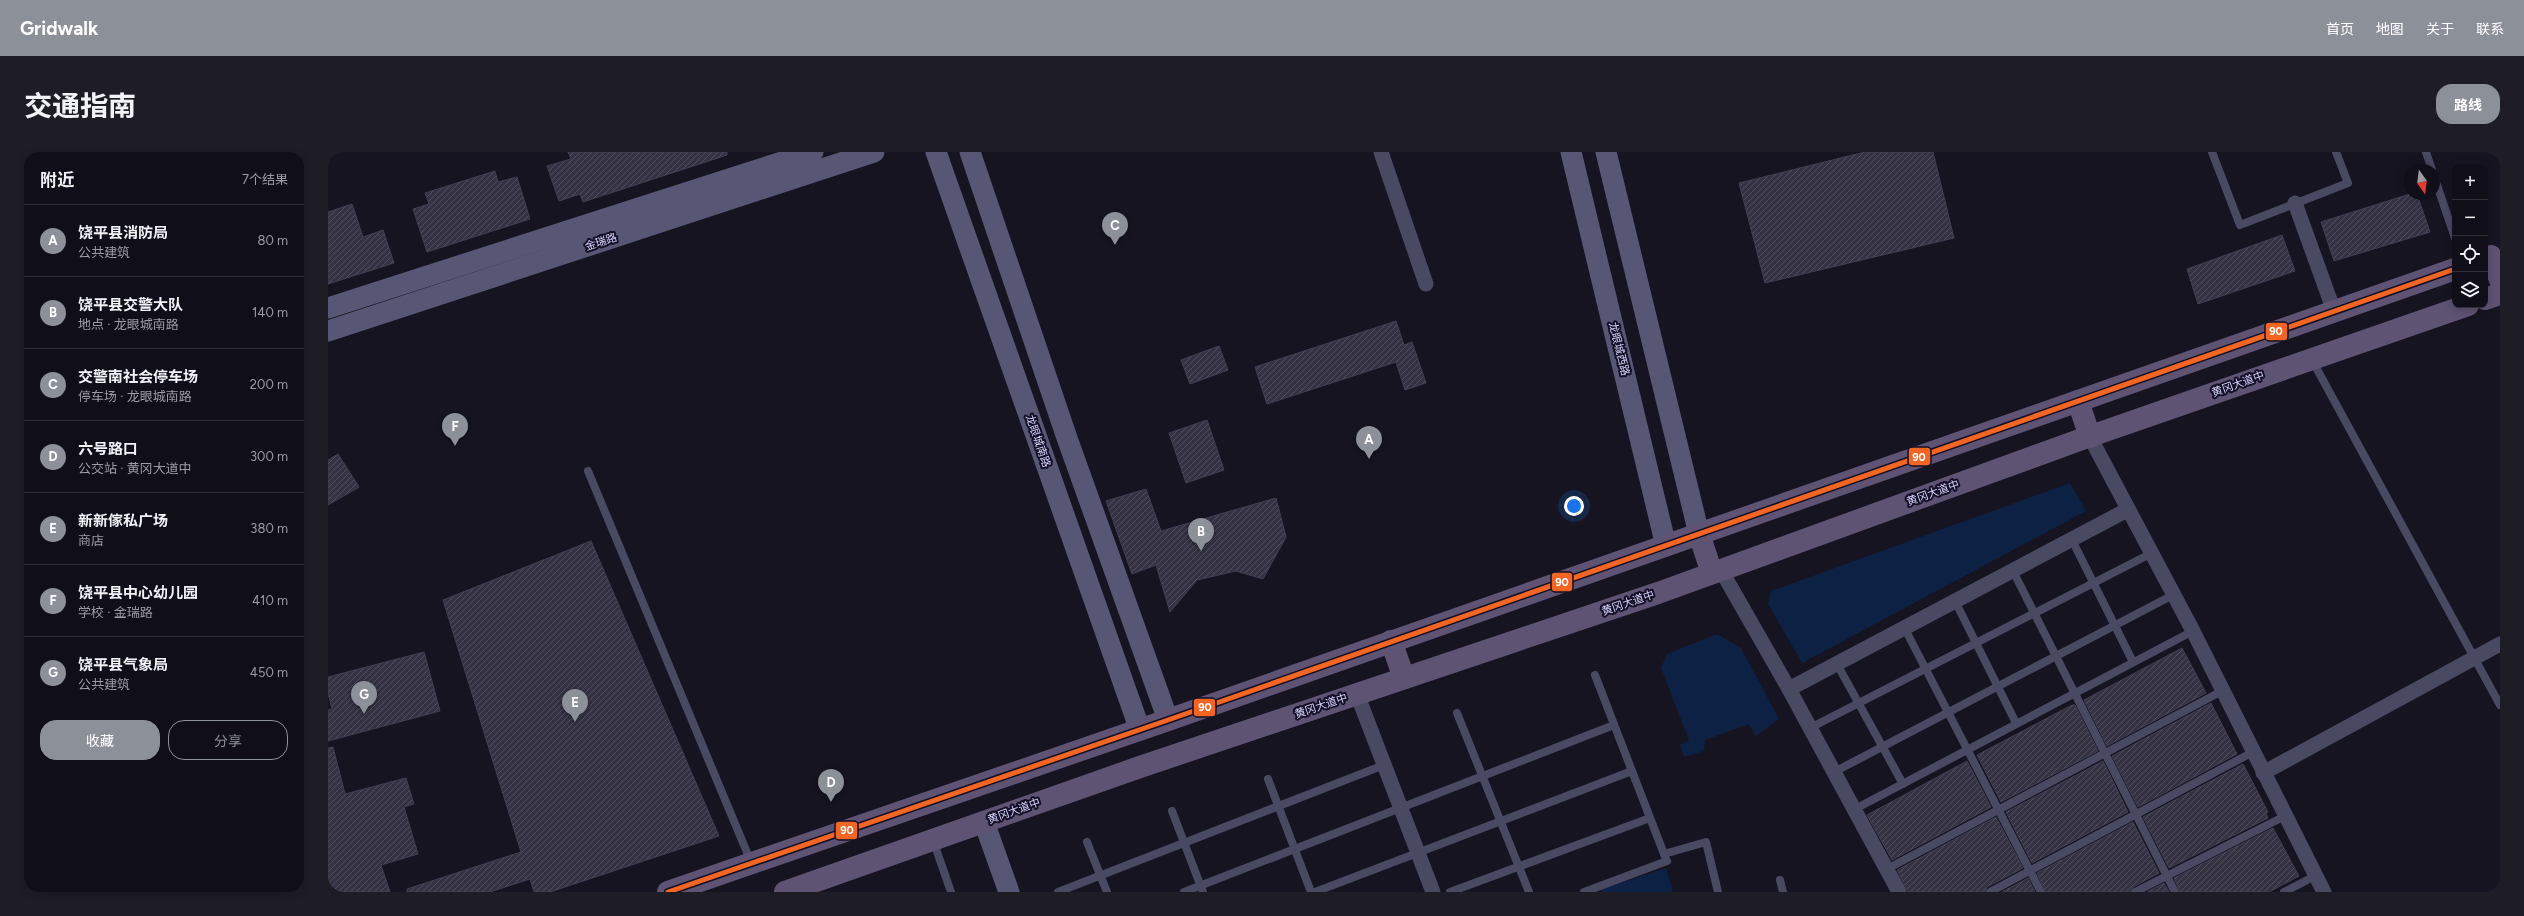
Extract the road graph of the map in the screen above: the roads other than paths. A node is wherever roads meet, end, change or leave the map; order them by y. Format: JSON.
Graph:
{"nodes":[{"id":1,"x":812,"y":152,"type":"edge"},
{"id":2,"x":874,"y":152,"type":"edge"},
{"id":3,"x":936,"y":152,"type":"edge"},
{"id":4,"x":970,"y":152,"type":"edge"},
{"id":5,"x":1381,"y":152,"type":"edge"},
{"id":6,"x":1571,"y":152,"type":"edge"},
{"id":7,"x":1606,"y":152,"type":"edge"},
{"id":8,"x":2212,"y":152,"type":"edge"},
{"id":9,"x":2336,"y":152,"type":"edge"},
{"id":10,"x":2426,"y":152,"type":"edge"},
{"id":11,"x":2430,"y":164,"type":"edge"},
{"id":12,"x":2440,"y":194,"type":"edge"},
{"id":13,"x":2296,"y":203,"type":"junction"},
{"id":14,"x":2454,"y":236,"type":"edge"},
{"id":15,"x":2492,"y":256,"type":"edge"},
{"id":16,"x":2452,"y":270,"type":"edge"},
{"id":17,"x":2500,"y":280,"type":"edge"},
{"id":18,"x":1426,"y":284,"type":"dead end"},
{"id":19,"x":2500,"y":294,"type":"edge"},
{"id":20,"x":2488,"y":298,"type":"edge"},
{"id":21,"x":328,"y":308,"type":"edge"},
{"id":22,"x":2459,"y":308,"type":"edge"},
{"id":23,"x":2334,"y":311,"type":"junction"},
{"id":24,"x":328,"y":331,"type":"edge"},
{"id":25,"x":2311,"y":358,"type":"junction"},
{"id":26,"x":2078,"y":401,"type":"junction"},
{"id":27,"x":2090,"y":437,"type":"junction"},
{"id":28,"x":588,"y":471,"type":"dead end"},
{"id":29,"x":2127,"y":510,"type":"junction"},
{"id":30,"x":1699,"y":534,"type":"junction"},
{"id":31,"x":2071,"y":538,"type":"junction"},
{"id":32,"x":1666,"y":546,"type":"junction"},
{"id":33,"x":2150,"y":554,"type":"junction"},
{"id":34,"x":2013,"y":571,"type":"junction"},
{"id":35,"x":1717,"y":572,"type":"junction"},
{"id":36,"x":2093,"y":583,"type":"junction"},
{"id":37,"x":2173,"y":594,"type":"junction"},
{"id":38,"x":1955,"y":601,"type":"junction"},
{"id":39,"x":2034,"y":613,"type":"junction"},
{"id":40,"x":2115,"y":625,"type":"junction"},
{"id":41,"x":1905,"y":628,"type":"junction"},
{"id":42,"x":2193,"y":632,"type":"junction"},
{"id":43,"x":1391,"y":641,"type":"junction"},
{"id":44,"x":1976,"y":643,"type":"junction"},
{"id":45,"x":2500,"y":644,"type":"edge"},
{"id":46,"x":2056,"y":656,"type":"junction"},
{"id":47,"x":2474,"y":658,"type":"junction"},
{"id":48,"x":2133,"y":662,"type":"junction"},
{"id":49,"x":1838,"y":664,"type":"junction"},
{"id":50,"x":1925,"y":669,"type":"junction"},
{"id":51,"x":1595,"y":675,"type":"dead end"},
{"id":52,"x":1404,"y":678,"type":"junction"},
{"id":53,"x":1998,"y":686,"type":"junction"},
{"id":54,"x":1790,"y":689,"type":"junction"},
{"id":55,"x":2222,"y":691,"type":"junction"},
{"id":56,"x":1357,"y":694,"type":"junction"},
{"id":57,"x":2076,"y":694,"type":"junction"},
{"id":58,"x":1859,"y":703,"type":"junction"},
{"id":59,"x":2500,"y":705,"type":"edge"},
{"id":60,"x":1948,"y":712,"type":"junction"},
{"id":61,"x":1457,"y":714,"type":"dead end"},
{"id":62,"x":1168,"y":720,"type":"junction"},
{"id":63,"x":2016,"y":723,"type":"junction"},
{"id":64,"x":1614,"y":726,"type":"junction"},
{"id":65,"x":1810,"y":728,"type":"junction"},
{"id":66,"x":1140,"y":730,"type":"junction"},
{"id":67,"x":1883,"y":746,"type":"junction"},
{"id":68,"x":1967,"y":750,"type":"junction"},
{"id":69,"x":2253,"y":752,"type":"junction"},
{"id":70,"x":2105,"y":753,"type":"junction"},
{"id":71,"x":1384,"y":765,"type":"junction"},
{"id":72,"x":1632,"y":771,"type":"junction"},
{"id":73,"x":1834,"y":772,"type":"junction"},
{"id":74,"x":2263,"y":773,"type":"junction"},
{"id":75,"x":1482,"y":776,"type":"junction"},
{"id":76,"x":1268,"y":780,"type":"dead end"},
{"id":77,"x":1903,"y":784,"type":"junction"},
{"id":78,"x":1278,"y":806,"type":"junction"},
{"id":79,"x":1401,"y":807,"type":"junction"},
{"id":80,"x":1855,"y":809,"type":"junction"},
{"id":81,"x":1998,"y":810,"type":"junction"},
{"id":82,"x":1172,"y":811,"type":"dead end"},
{"id":83,"x":2136,"y":814,"type":"junction"},
{"id":84,"x":2285,"y":816,"type":"junction"},
{"id":85,"x":1650,"y":818,"type":"junction"},
{"id":86,"x":1500,"y":821,"type":"junction"},
{"id":87,"x":984,"y":822,"type":"junction"},
{"id":88,"x":933,"y":840,"type":"junction"},
{"id":89,"x":1087,"y":842,"type":"dead end"},
{"id":90,"x":1184,"y":843,"type":"junction"},
{"id":91,"x":1294,"y":849,"type":"junction"},
{"id":92,"x":1418,"y":852,"type":"junction"},
{"id":93,"x":1664,"y":854,"type":"junction"},
{"id":94,"x":751,"y":863,"type":"junction"},
{"id":95,"x":1519,"y":866,"type":"junction"},
{"id":96,"x":1887,"y":869,"type":"junction"},
{"id":97,"x":2030,"y":871,"type":"junction"},
{"id":98,"x":1100,"y":876,"type":"junction"},
{"id":99,"x":2167,"y":876,"type":"junction"},
{"id":100,"x":2315,"y":876,"type":"junction"},
{"id":101,"x":1780,"y":880,"type":"dead end"},
{"id":102,"x":1201,"y":889,"type":"edge"},
{"id":103,"x":668,"y":892,"type":"edge"},
{"id":104,"x":785,"y":892,"type":"edge"},
{"id":105,"x":951,"y":892,"type":"edge"},
{"id":106,"x":1009,"y":892,"type":"edge"},
{"id":107,"x":1058,"y":892,"type":"edge"},
{"id":108,"x":1106,"y":892,"type":"edge"},
{"id":109,"x":1184,"y":892,"type":"edge"},
{"id":110,"x":1311,"y":892,"type":"edge"},
{"id":111,"x":1315,"y":892,"type":"edge"},
{"id":112,"x":1433,"y":892,"type":"edge"},
{"id":113,"x":1450,"y":892,"type":"edge"},
{"id":114,"x":1529,"y":892,"type":"edge"},
{"id":115,"x":1584,"y":892,"type":"edge"},
{"id":116,"x":1718,"y":892,"type":"edge"},
{"id":117,"x":1783,"y":892,"type":"edge"},
{"id":118,"x":1899,"y":892,"type":"edge"},
{"id":119,"x":1990,"y":892,"type":"edge"},
{"id":120,"x":2041,"y":892,"type":"edge"},
{"id":121,"x":2135,"y":892,"type":"edge"},
{"id":122,"x":2175,"y":892,"type":"edge"},
{"id":123,"x":2284,"y":892,"type":"edge"},
{"id":124,"x":2324,"y":892,"type":"edge"}],
"edges":[{"from":1,"to":21,"type":"main road","name":"金瑞路"},
{"from":2,"to":24,"type":"main road","name":"金瑞路"},
{"from":3,"to":66,"type":"main road","name":"龙眼城南路"},
{"from":4,"to":62,"type":"main road"},
{"from":5,"to":18,"type":"street"},
{"from":6,"to":32,"type":"main road","name":"龙眼城西路"},
{"from":7,"to":30,"type":"main road"},
{"from":8,"to":13,"type":"lane"},
{"from":9,"to":13,"type":"lane"},
{"from":10,"to":11,"type":"lane"},
{"from":12,"to":14,"type":"lane"},
{"from":13,"to":23,"type":"street"},
{"from":15,"to":17,"type":"main road"},
{"from":16,"to":23,"type":"main road"},
{"from":19,"to":20,"type":"main road"},
{"from":22,"to":25,"type":"main road","name":"黄冈大道中"},
{"from":23,"to":26,"type":"main road"},
{"from":25,"to":27,"type":"main road","name":"黄冈大道中"},
{"from":25,"to":47,"type":"lane"},
{"from":26,"to":27,"type":"main road"},
{"from":26,"to":30,"type":"main road"},
{"from":27,"to":29,"type":"street"},
{"from":27,"to":35,"type":"main road","name":"黄冈大道中"},
{"from":28,"to":94,"type":"lane"},
{"from":29,"to":31,"type":"street"},
{"from":29,"to":33,"type":"street"},
{"from":30,"to":32,"type":"main road"},
{"from":30,"to":35,"type":"main road"},
{"from":31,"to":34,"type":"street"},
{"from":31,"to":36,"type":"lane"},
{"from":32,"to":43,"type":"main road"},
{"from":33,"to":36,"type":"lane"},
{"from":33,"to":37,"type":"street"},
{"from":34,"to":38,"type":"street"},
{"from":34,"to":39,"type":"lane"},
{"from":35,"to":52,"type":"main road","name":"黄冈大道中"},
{"from":35,"to":54,"type":"street"},
{"from":36,"to":39,"type":"lane"},
{"from":36,"to":40,"type":"lane"},
{"from":37,"to":40,"type":"lane"},
{"from":37,"to":42,"type":"street"},
{"from":38,"to":41,"type":"street"},
{"from":38,"to":44,"type":"lane"},
{"from":39,"to":44,"type":"lane"},
{"from":39,"to":46,"type":"lane"},
{"from":40,"to":46,"type":"lane"},
{"from":40,"to":48,"type":"lane"},
{"from":41,"to":49,"type":"street"},
{"from":41,"to":50,"type":"lane"},
{"from":42,"to":48,"type":"lane"},
{"from":42,"to":55,"type":"street"},
{"from":43,"to":52,"type":"main road"},
{"from":43,"to":62,"type":"main road"},
{"from":44,"to":50,"type":"lane"},
{"from":44,"to":53,"type":"lane"},
{"from":45,"to":47,"type":"street"},
{"from":46,"to":53,"type":"lane"},
{"from":46,"to":57,"type":"lane"},
{"from":47,"to":59,"type":"lane"},
{"from":47,"to":74,"type":"street"},
{"from":48,"to":57,"type":"lane"},
{"from":49,"to":54,"type":"street"},
{"from":49,"to":58,"type":"lane"},
{"from":50,"to":58,"type":"lane"},
{"from":50,"to":60,"type":"lane"},
{"from":51,"to":64,"type":"lane"},
{"from":52,"to":56,"type":"main road","name":"黄冈大道中"},
{"from":53,"to":60,"type":"lane"},
{"from":53,"to":63,"type":"lane"},
{"from":54,"to":65,"type":"street"},
{"from":55,"to":69,"type":"street"},
{"from":55,"to":70,"type":"lane"},
{"from":56,"to":71,"type":"street"},
{"from":56,"to":87,"type":"main road","name":"黄冈大道中"},
{"from":57,"to":63,"type":"lane"},
{"from":57,"to":70,"type":"lane"},
{"from":58,"to":65,"type":"lane"},
{"from":58,"to":67,"type":"lane"},
{"from":60,"to":67,"type":"lane"},
{"from":60,"to":68,"type":"lane"},
{"from":61,"to":75,"type":"lane"},
{"from":62,"to":66,"type":"main road"},
{"from":63,"to":68,"type":"lane"},
{"from":64,"to":72,"type":"lane"},
{"from":64,"to":75,"type":"lane"},
{"from":65,"to":73,"type":"street"},
{"from":66,"to":94,"type":"main road"},
{"from":67,"to":73,"type":"lane"},
{"from":67,"to":77,"type":"lane"},
{"from":68,"to":77,"type":"lane"},
{"from":68,"to":81,"type":"lane"},
{"from":69,"to":74,"type":"street"},
{"from":69,"to":83,"type":"lane"},
{"from":70,"to":81,"type":"lane"},
{"from":70,"to":83,"type":"lane"},
{"from":71,"to":78,"type":"lane"},
{"from":71,"to":79,"type":"street"},
{"from":72,"to":85,"type":"lane"},
{"from":72,"to":86,"type":"lane"},
{"from":73,"to":80,"type":"street"},
{"from":74,"to":84,"type":"street"},
{"from":75,"to":79,"type":"lane"},
{"from":75,"to":86,"type":"lane"},
{"from":76,"to":78,"type":"lane"},
{"from":77,"to":80,"type":"lane"},
{"from":78,"to":90,"type":"lane"},
{"from":78,"to":91,"type":"lane"},
{"from":79,"to":91,"type":"lane"},
{"from":79,"to":92,"type":"street"},
{"from":80,"to":96,"type":"street"},
{"from":81,"to":96,"type":"lane"},
{"from":81,"to":97,"type":"lane"},
{"from":82,"to":90,"type":"lane"},
{"from":83,"to":97,"type":"lane"},
{"from":83,"to":99,"type":"lane"},
{"from":84,"to":99,"type":"lane"},
{"from":84,"to":100,"type":"street"},
{"from":85,"to":93,"type":"lane"},
{"from":85,"to":95,"type":"lane"},
{"from":86,"to":92,"type":"lane"},
{"from":86,"to":95,"type":"lane"},
{"from":87,"to":88,"type":"main road","name":"黄冈大道中"},
{"from":87,"to":106,"type":"main road"},
{"from":88,"to":104,"type":"main road","name":"黄冈大道中"},
{"from":88,"to":105,"type":"lane"},
{"from":89,"to":98,"type":"lane"},
{"from":90,"to":98,"type":"lane"},
{"from":90,"to":102,"type":"lane"},
{"from":91,"to":102,"type":"lane"},
{"from":91,"to":110,"type":"lane"},
{"from":92,"to":111,"type":"lane"},
{"from":92,"to":112,"type":"street"},
{"from":93,"to":115,"type":"lane"},
{"from":93,"to":116,"type":"lane"},
{"from":94,"to":103,"type":"main road"},
{"from":95,"to":113,"type":"lane"},
{"from":95,"to":114,"type":"lane"},
{"from":96,"to":118,"type":"street"},
{"from":97,"to":119,"type":"lane"},
{"from":97,"to":120,"type":"lane"},
{"from":98,"to":107,"type":"lane"},
{"from":98,"to":108,"type":"lane"},
{"from":99,"to":121,"type":"lane"},
{"from":99,"to":122,"type":"lane"},
{"from":100,"to":123,"type":"lane"},
{"from":100,"to":124,"type":"street"},
{"from":101,"to":117,"type":"lane"},
{"from":102,"to":109,"type":"lane"}]}
